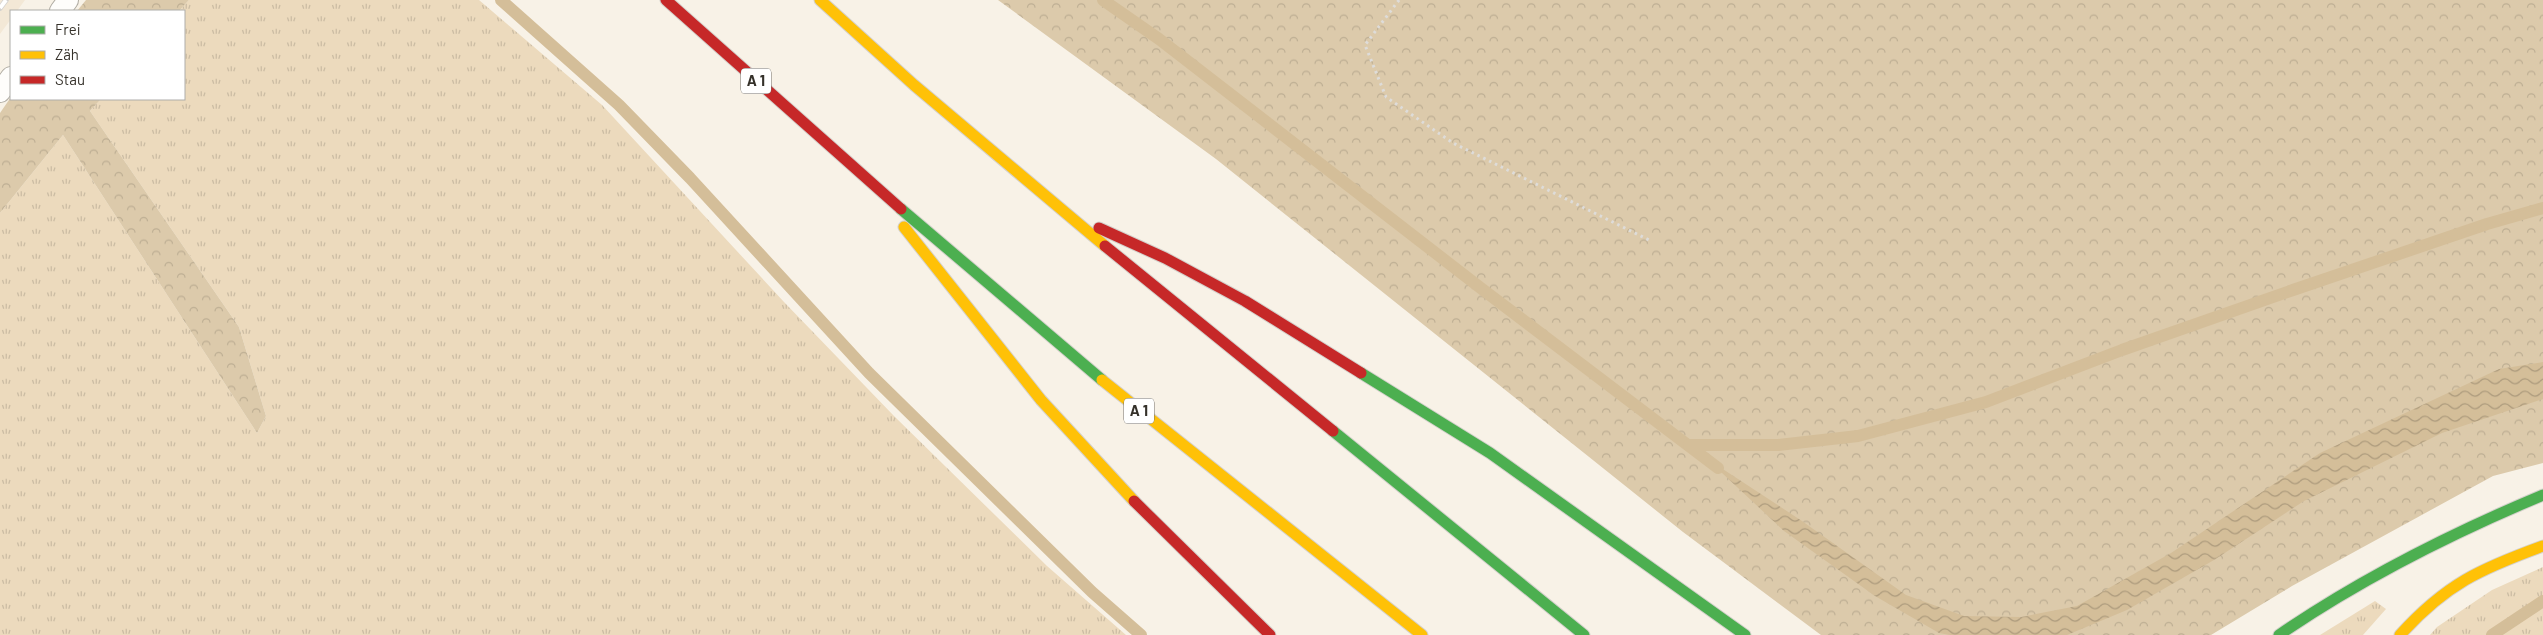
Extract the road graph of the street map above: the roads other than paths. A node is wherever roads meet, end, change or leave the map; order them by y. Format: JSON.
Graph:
{"nodes":[{"id":1,"x":666,"y":0,"type":"edge"},
{"id":2,"x":820,"y":0,"type":"edge"},
{"id":3,"x":10,"y":78,"type":"edge"},
{"id":4,"x":0,"y":92,"type":"edge"},
{"id":5,"x":864,"y":177,"type":"junction"},
{"id":6,"x":1063,"y":212,"type":"junction"},
{"id":7,"x":2543,"y":495,"type":"edge"},
{"id":8,"x":2543,"y":546,"type":"edge"},
{"id":9,"x":1270,"y":635,"type":"edge"},
{"id":10,"x":1422,"y":635,"type":"edge"},
{"id":11,"x":1584,"y":635,"type":"edge"},
{"id":12,"x":1745,"y":635,"type":"edge"},
{"id":13,"x":2279,"y":635,"type":"edge"},
{"id":14,"x":2400,"y":635,"type":"edge"}],
"edges":[{"from":1,"to":5,"type":"highway","number":"A 1"},
{"from":2,"to":6,"type":"highway"},
{"from":3,"to":4,"type":"lane"},
{"from":5,"to":9,"type":"highway"},
{"from":5,"to":10,"type":"highway","number":"A 1"},
{"from":6,"to":11,"type":"highway"},
{"from":6,"to":12,"type":"highway"},
{"from":7,"to":13,"type":"highway"},
{"from":8,"to":14,"type":"highway"}]}
